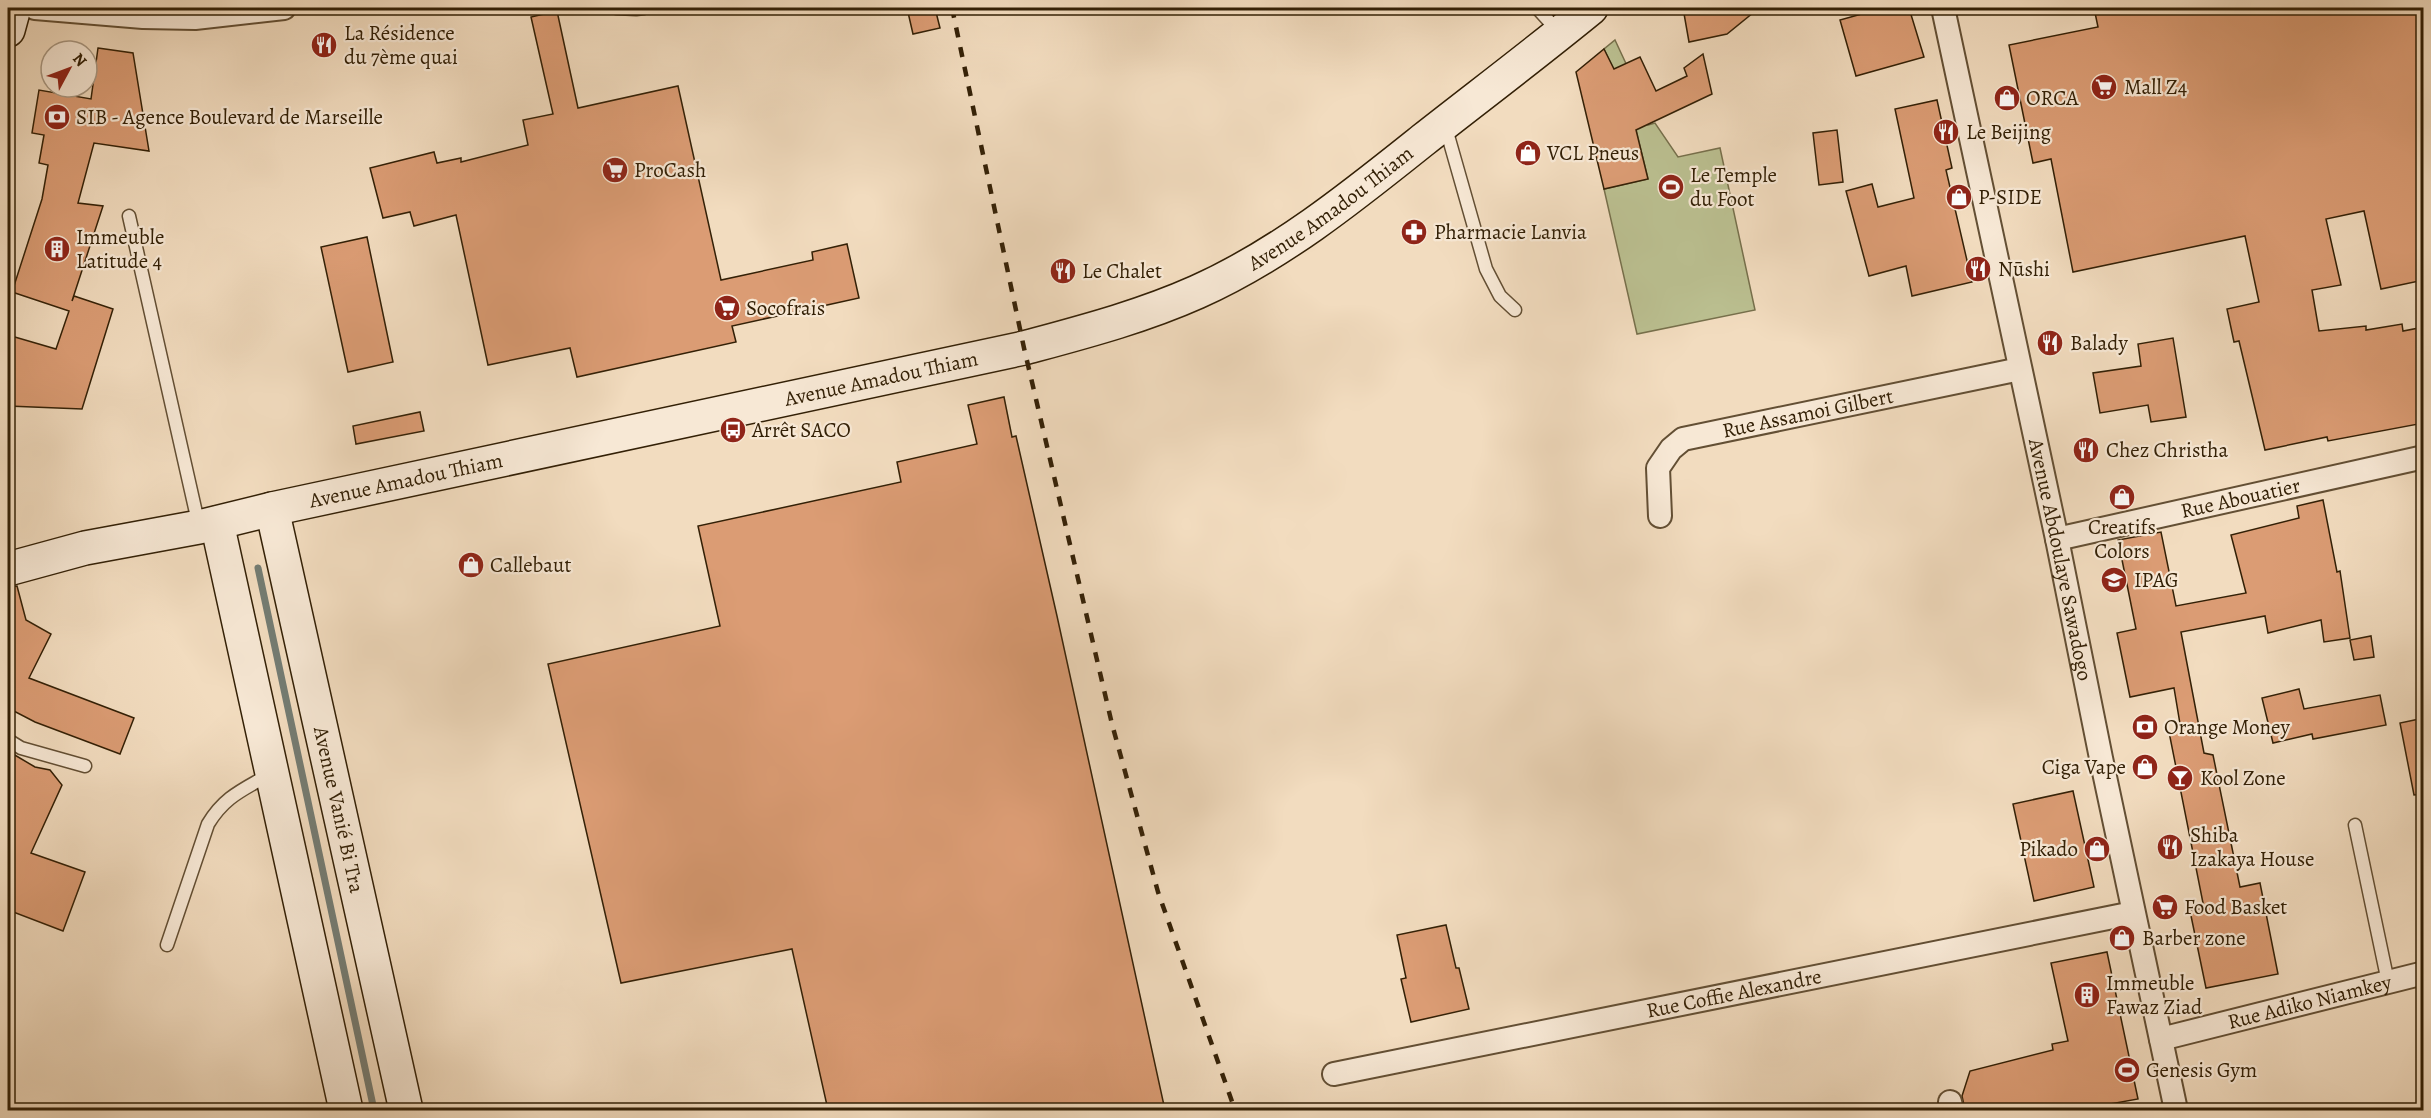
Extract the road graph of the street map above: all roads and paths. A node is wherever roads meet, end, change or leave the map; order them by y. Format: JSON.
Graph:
{"nodes":[{"id":1,"x":14,"y":8,"type":"edge"},
{"id":2,"x":35,"y":8,"type":"edge"},
{"id":3,"x":284,"y":8,"type":"edge"},
{"id":4,"x":616,"y":8,"type":"edge"},
{"id":5,"x":644,"y":8,"type":"edge"},
{"id":6,"x":1537,"y":8,"type":"edge"},
{"id":7,"x":1591,"y":8,"type":"edge"},
{"id":8,"x":1943,"y":8,"type":"edge"},
{"id":9,"x":8,"y":30,"type":"edge"},
{"id":10,"x":1560,"y":33,"type":"junction"},
{"id":11,"x":1444,"y":124,"type":"junction"},
{"id":12,"x":129,"y":216,"type":"dead end"},
{"id":13,"x":1515,"y":310,"type":"dead end"},
{"id":14,"x":2019,"y":369,"type":"junction"},
{"id":15,"x":2424,"y":457,"type":"edge"},
{"id":16,"x":272,"y":509,"type":"junction"},
{"id":17,"x":1660,"y":516,"type":"dead end"},
{"id":18,"x":208,"y":525,"type":"junction"},
{"id":19,"x":2057,"y":539,"type":"junction"},
{"id":20,"x":84,"y":548,"type":"junction"},
{"id":21,"x":8,"y":550,"type":"edge"},
{"id":22,"x":8,"y":569,"type":"edge"},
{"id":23,"x":8,"y":740,"type":"edge"},
{"id":24,"x":85,"y":766,"type":"dead end"},
{"id":25,"x":273,"y":772,"type":"junction"},
{"id":26,"x":2355,"y":825,"type":"dead end"},
{"id":27,"x":2133,"y":913,"type":"junction"},
{"id":28,"x":166,"y":945,"type":"dead end"},
{"id":29,"x":2424,"y":973,"type":"edge"},
{"id":30,"x":2388,"y":982,"type":"junction"},
{"id":31,"x":2161,"y":1039,"type":"junction"},
{"id":32,"x":1334,"y":1074,"type":"dead end"},
{"id":33,"x":346,"y":1110,"type":"edge"},
{"id":34,"x":406,"y":1110,"type":"edge"},
{"id":35,"x":2176,"y":1110,"type":"edge"}],
"edges":[{"from":1,"to":9,"type":"main road"},
{"from":2,"to":3,"type":"street"},
{"from":4,"to":5,"type":"lane"},
{"from":6,"to":10,"type":"lane"},
{"from":7,"to":10,"type":"main road","name":"Avenue Amadou Thiam"},
{"from":8,"to":14,"type":"street","name":"Avenue Abdoulaye Sawadogo"},
{"from":10,"to":11,"type":"main road","name":"Avenue Amadou Thiam"},
{"from":11,"to":13,"type":"lane"},
{"from":11,"to":16,"type":"main road","name":"Avenue Amadou Thiam"},
{"from":12,"to":18,"type":"lane"},
{"from":14,"to":17,"type":"street","name":"Rue Assamoi Gilbert"},
{"from":14,"to":19,"type":"street","name":"Avenue Abdoulaye Sawadogo"},
{"from":15,"to":19,"type":"street","name":"Rue Abouatier"},
{"from":16,"to":18,"type":"main road","name":"Avenue Amadou Thiam"},
{"from":16,"to":34,"type":"main road","name":"Avenue Vanié Bi Tra"},
{"from":18,"to":20,"type":"main road","name":"Avenue Amadou Thiam"},
{"from":18,"to":25,"type":"main road"},
{"from":19,"to":27,"type":"street","name":"Avenue Abdoulaye Sawadogo"},
{"from":20,"to":21,"type":"main road","name":"Avenue Amadou Thiam"},
{"from":20,"to":22,"type":"main road","name":"Avenue Amadou Thiam"},
{"from":23,"to":24,"type":"lane"},
{"from":25,"to":28,"type":"lane"},
{"from":25,"to":33,"type":"main road"},
{"from":26,"to":30,"type":"lane"},
{"from":27,"to":31,"type":"street","name":"Avenue Abdoulaye Sawadogo"},
{"from":27,"to":32,"type":"street","name":"Rue Coffie Alexandre"},
{"from":29,"to":30,"type":"street","name":"Rue Adiko Niamkey"},
{"from":30,"to":31,"type":"street","name":"Rue Adiko Niamkey"},
{"from":31,"to":35,"type":"street","name":"Avenue Abdoulaye Sawadogo"}]}
